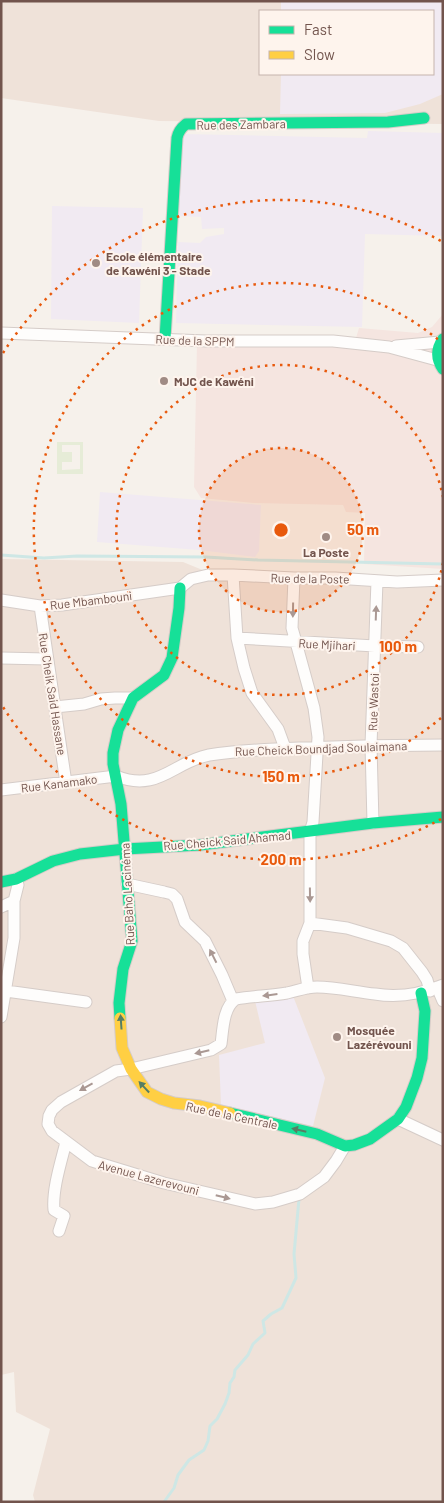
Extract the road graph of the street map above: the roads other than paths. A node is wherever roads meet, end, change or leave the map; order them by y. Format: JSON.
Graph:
{"nodes":[{"id":1,"x":424,"y":118,"type":"dead end"},
{"id":2,"x":1,"y":333,"type":"edge"},
{"id":3,"x":166,"y":339,"type":"junction"},
{"id":4,"x":441,"y":341,"type":"edge"},
{"id":5,"x":389,"y":347,"type":"junction"},
{"id":6,"x":441,"y":368,"type":"edge"},
{"id":7,"x":233,"y":575,"type":"junction"},
{"id":8,"x":294,"y":578,"type":"junction"},
{"id":9,"x":443,"y":580,"type":"edge"},
{"id":10,"x":378,"y":581,"type":"junction"},
{"id":11,"x":180,"y":588,"type":"junction"},
{"id":12,"x":1,"y":600,"type":"edge"},
{"id":13,"x":40,"y":606,"type":"junction"},
{"id":14,"x":237,"y":638,"type":"junction"},
{"id":15,"x":296,"y":642,"type":"junction"},
{"id":16,"x":375,"y":646,"type":"junction"},
{"id":17,"x":418,"y":647,"type":"dead end"},
{"id":18,"x":1,"y":658,"type":"edge"},
{"id":19,"x":48,"y":658,"type":"junction"},
{"id":20,"x":133,"y":698,"type":"junction"},
{"id":21,"x":55,"y":707,"type":"junction"},
{"id":22,"x":371,"y":745,"type":"junction"},
{"id":23,"x":443,"y":745,"type":"edge"},
{"id":24,"x":318,"y":746,"type":"junction"},
{"id":25,"x":285,"y":748,"type":"junction"},
{"id":26,"x":116,"y":776,"type":"junction"},
{"id":27,"x":66,"y":783,"type":"junction"},
{"id":28,"x":1,"y":790,"type":"edge"},
{"id":29,"x":443,"y":817,"type":"edge"},
{"id":30,"x":373,"y":823,"type":"junction"},
{"id":31,"x":310,"y":832,"type":"junction"},
{"id":32,"x":125,"y":849,"type":"junction"},
{"id":33,"x":16,"y":879,"type":"junction"},
{"id":34,"x":1,"y":882,"type":"edge"},
{"id":35,"x":127,"y":884,"type":"junction"},
{"id":36,"x":14,"y":901,"type":"junction"},
{"id":37,"x":1,"y":907,"type":"edge"},
{"id":38,"x":310,"y":923,"type":"junction"},
{"id":39,"x":308,"y":988,"type":"junction"},
{"id":40,"x":433,"y":989,"type":"edge"},
{"id":41,"x":6,"y":991,"type":"junction"},
{"id":42,"x":233,"y":1001,"type":"junction"},
{"id":43,"x":443,"y":1001,"type":"edge"},
{"id":44,"x":86,"y":1002,"type":"dead end"},
{"id":45,"x":1,"y":1017,"type":"edge"},
{"id":46,"x":131,"y":1069,"type":"junction"},
{"id":47,"x":398,"y":1119,"type":"junction"},
{"id":48,"x":443,"y":1140,"type":"edge"},
{"id":49,"x":66,"y":1142,"type":"junction"},
{"id":50,"x":345,"y":1146,"type":"junction"},
{"id":51,"x":59,"y":1231,"type":"dead end"}],
"edges":[{"from":1,"to":3,"type":"street","name":"Rue des Zambara"},
{"from":2,"to":3,"type":"street","name":"Rue de la SPPM"},
{"from":3,"to":5,"type":"street","name":"Rue de la SPPM"},
{"from":4,"to":5,"type":"street"},
{"from":4,"to":6,"type":"street"},
{"from":5,"to":6,"type":"street"},
{"from":7,"to":8,"type":"street","name":"Rue de la Poste"},
{"from":7,"to":11,"type":"street","name":"Rue de la Poste"},
{"from":7,"to":14,"type":"street"},
{"from":8,"to":10,"type":"street","name":"Rue de la Poste"},
{"from":8,"to":15,"type":"street","one_way":true},
{"from":9,"to":10,"type":"street","name":"Rue de la Poste"},
{"from":16,"to":10,"type":"street","name":"Rue Wastoi","one_way":true},
{"from":11,"to":13,"type":"street","name":"Rue Mbambouni"},
{"from":11,"to":20,"type":"street"},
{"from":12,"to":13,"type":"street","name":"Rue Mbambouni"},
{"from":13,"to":19,"type":"street","name":"Rue Cheik Said Hassane"},
{"from":14,"to":15,"type":"street","name":"Rue Mjihari"},
{"from":14,"to":25,"type":"street"},
{"from":15,"to":16,"type":"street","name":"Rue Mjihari"},
{"from":15,"to":24,"type":"street"},
{"from":16,"to":17,"type":"street","name":"Rue Mjihari"},
{"from":16,"to":22,"type":"street","name":"Rue Wastoi"},
{"from":18,"to":19,"type":"street"},
{"from":19,"to":21,"type":"street","name":"Rue Cheik Said Hassane"},
{"from":20,"to":21,"type":"street"},
{"from":20,"to":26,"type":"street","name":"Rue Baho Lacinéma"},
{"from":21,"to":27,"type":"street","name":"Rue Cheik Said Hassane"},
{"from":22,"to":23,"type":"street","name":"Rue Cheick Boundjad Soulaimana"},
{"from":22,"to":24,"type":"street","name":"Rue Cheick Boundjad Soulaimana"},
{"from":22,"to":30,"type":"street","name":"Rue Wastoi"},
{"from":24,"to":25,"type":"street","name":"Rue Cheick Boundjad Soulaimana"},
{"from":24,"to":31,"type":"street"},
{"from":25,"to":26,"type":"street","name":"Rue Cheick Boundjad Soulaimana"},
{"from":26,"to":27,"type":"street","name":"Rue Kanamako"},
{"from":26,"to":32,"type":"street","name":"Rue Baho Lacinéma"},
{"from":27,"to":28,"type":"street","name":"Rue Kanamako"},
{"from":29,"to":30,"type":"street","name":"Rue Cheick Said Ahamad"},
{"from":30,"to":31,"type":"street","name":"Rue Cheick Said Ahamad"},
{"from":31,"to":32,"type":"street","name":"Rue Cheick Said Ahamad"},
{"from":31,"to":38,"type":"street","one_way":true},
{"from":32,"to":33,"type":"street","name":"Rue Cheick Said Ahamad"},
{"from":32,"to":35,"type":"street","name":"Rue Baho Lacinéma"},
{"from":33,"to":34,"type":"street","name":"Rue Cheick Said Ahamad"},
{"from":33,"to":36,"type":"street"},
{"from":42,"to":35,"type":"street","one_way":true},
{"from":46,"to":35,"type":"street","name":"Rue Baho Lacinéma","one_way":true},
{"from":36,"to":37,"type":"street"},
{"from":36,"to":41,"type":"street"},
{"from":38,"to":39,"type":"street"},
{"from":38,"to":40,"type":"street"},
{"from":39,"to":40,"type":"street"},
{"from":39,"to":42,"type":"street","one_way":true},
{"from":40,"to":43,"type":"street"},
{"from":40,"to":47,"type":"street"},
{"from":41,"to":44,"type":"street"},
{"from":41,"to":45,"type":"street"},
{"from":42,"to":46,"type":"street","one_way":true},
{"from":46,"to":49,"type":"street","name":"Avenue Lazerevouni","one_way":true},
{"from":50,"to":46,"type":"street","name":"Rue de la Centrale","one_way":true},
{"from":47,"to":48,"type":"street"},
{"from":47,"to":50,"type":"street"},
{"from":49,"to":50,"type":"street","name":"Avenue Lazerevouni","one_way":true},
{"from":49,"to":51,"type":"street"}]}
